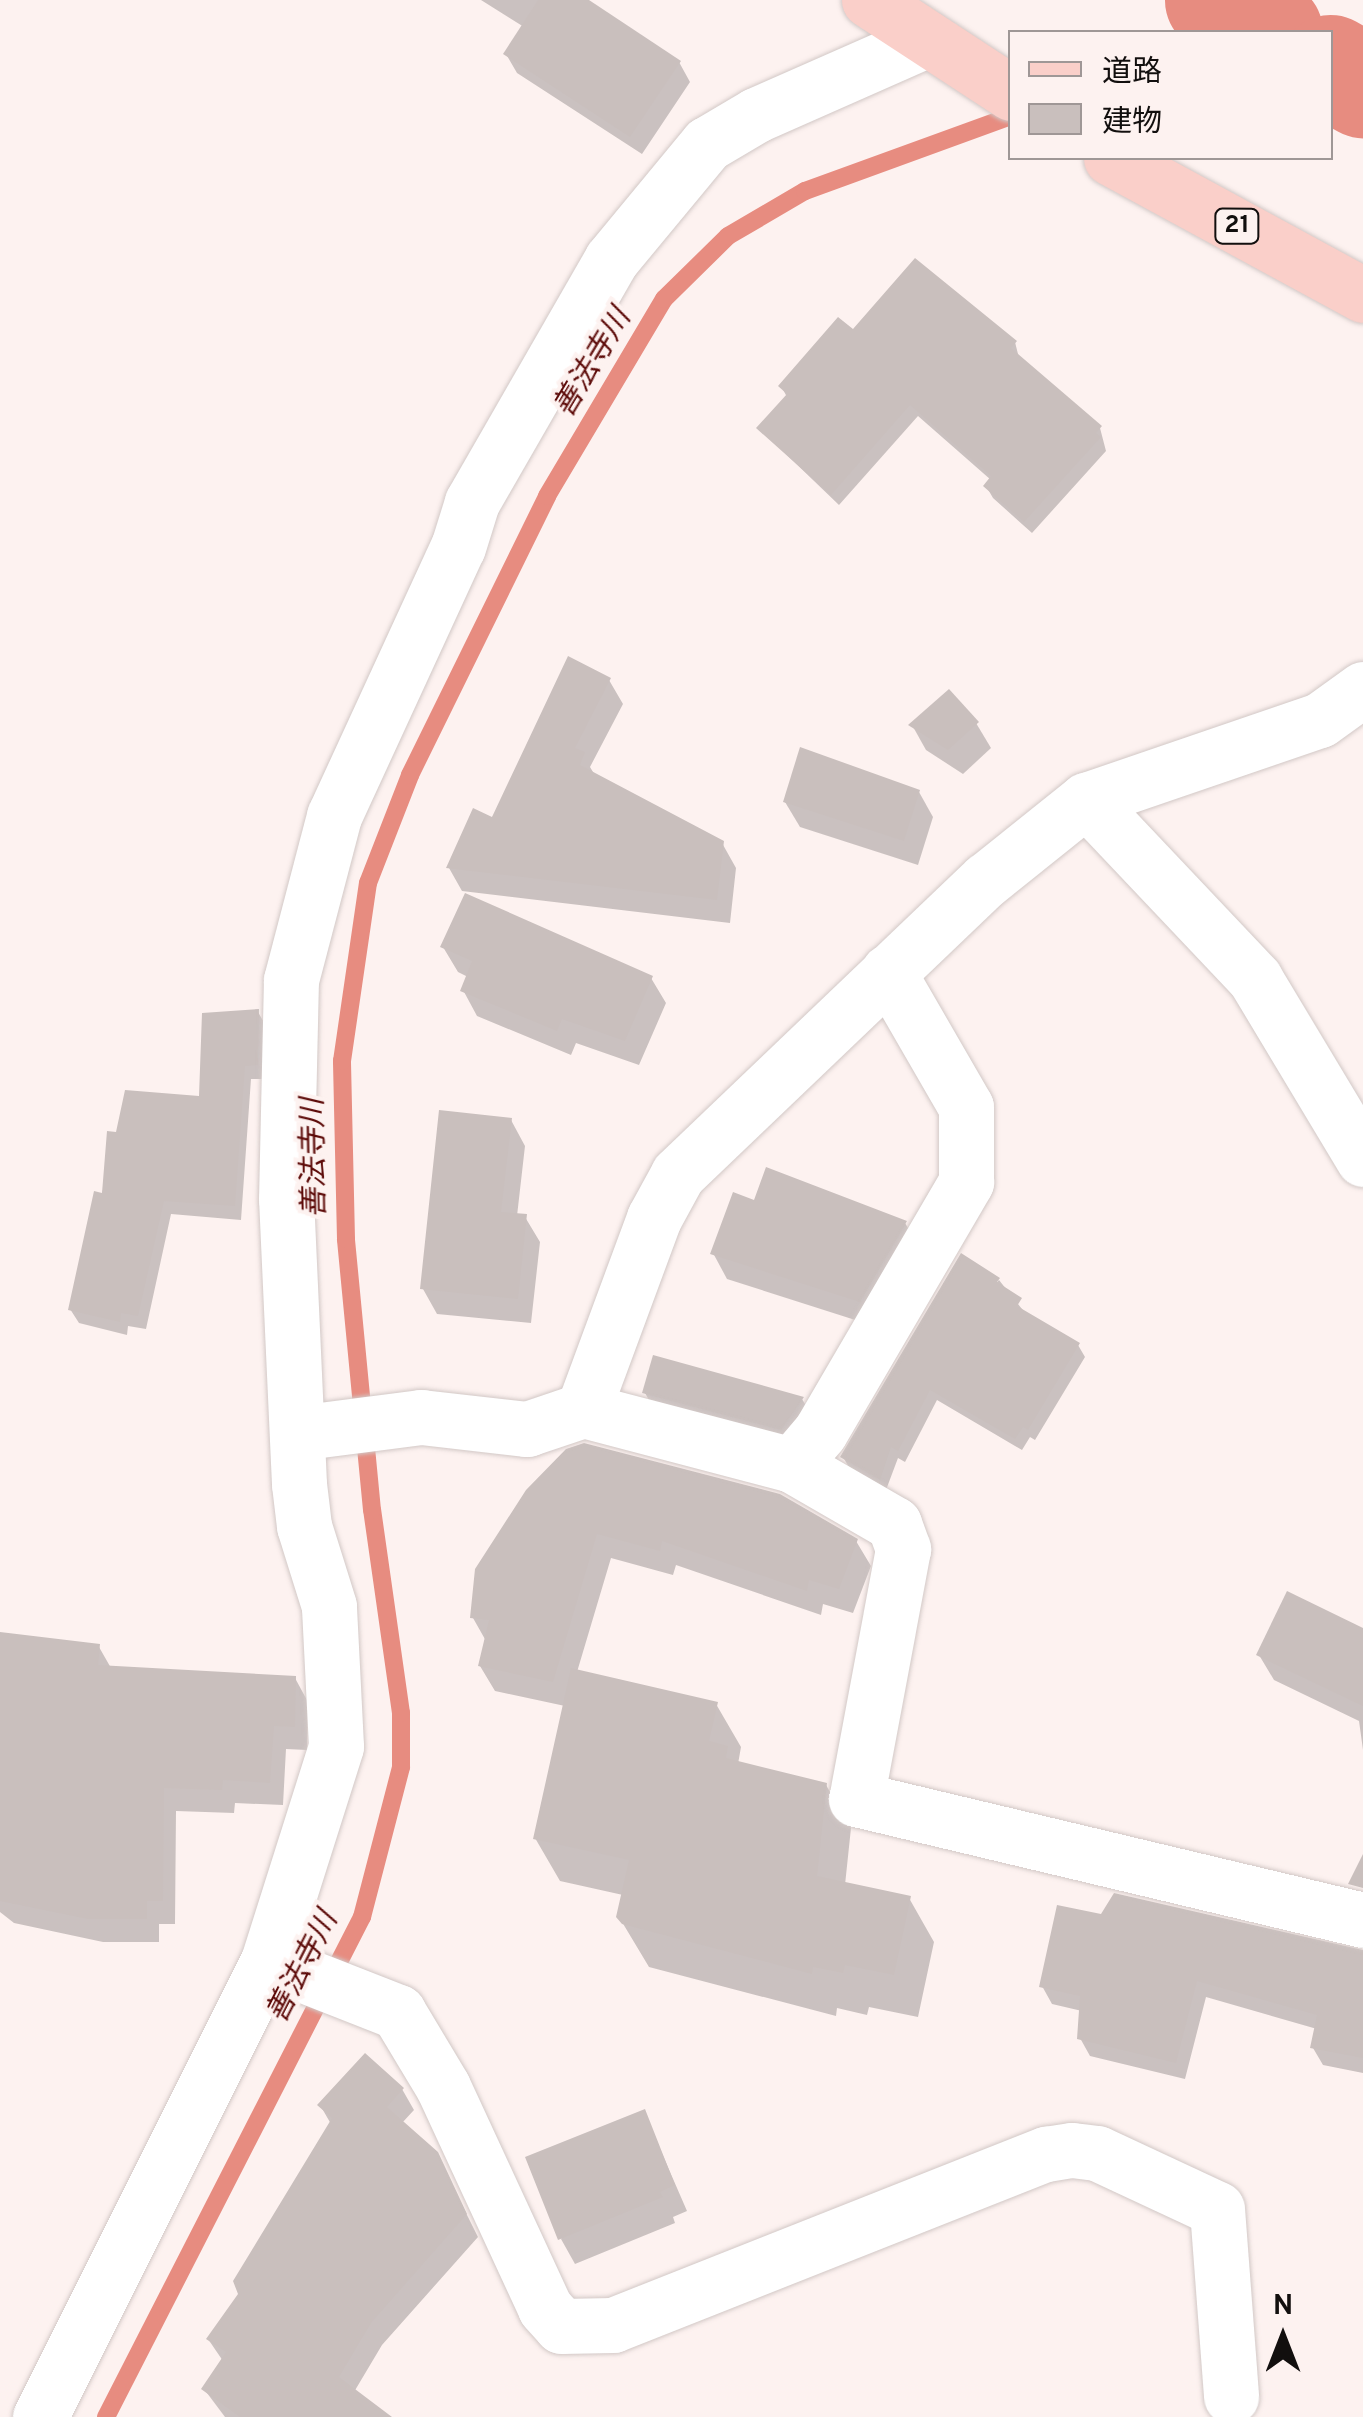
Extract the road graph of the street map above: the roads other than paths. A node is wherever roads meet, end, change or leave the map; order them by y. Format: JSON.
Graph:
{"nodes":[{"id":1,"x":868,"y":0,"type":"edge"},
{"id":2,"x":941,"y":48,"type":"junction"},
{"id":3,"x":1008,"y":93,"type":"edge"},
{"id":4,"x":1114,"y":160,"type":"edge"},
{"id":5,"x":1363,"y":295,"type":"edge"},
{"id":6,"x":1363,"y":689,"type":"edge"},
{"id":7,"x":1086,"y":800,"type":"junction"},
{"id":8,"x":888,"y":972,"type":"junction"},
{"id":9,"x":1363,"y":1160,"type":"edge"},
{"id":10,"x":583,"y":1410,"type":"junction"},
{"id":11,"x":310,"y":1431,"type":"junction"},
{"id":12,"x":792,"y":1465,"type":"junction"},
{"id":13,"x":1363,"y":1920,"type":"edge"},
{"id":14,"x":277,"y":1964,"type":"junction"},
{"id":15,"x":1231,"y":2396,"type":"dead end"},
{"id":16,"x":40,"y":2417,"type":"edge"}],
"edges":[{"from":1,"to":2,"type":"main road"},
{"from":2,"to":3,"type":"main road"},
{"from":2,"to":11,"type":"street"},
{"from":4,"to":5,"type":"main road","number":"21"},
{"from":6,"to":7,"type":"street"},
{"from":7,"to":8,"type":"street"},
{"from":7,"to":9,"type":"street"},
{"from":8,"to":10,"type":"street"},
{"from":8,"to":12,"type":"street"},
{"from":10,"to":11,"type":"street"},
{"from":10,"to":12,"type":"street"},
{"from":11,"to":14,"type":"street"},
{"from":12,"to":13,"type":"street"},
{"from":14,"to":15,"type":"street"},
{"from":14,"to":16,"type":"street"}]}
